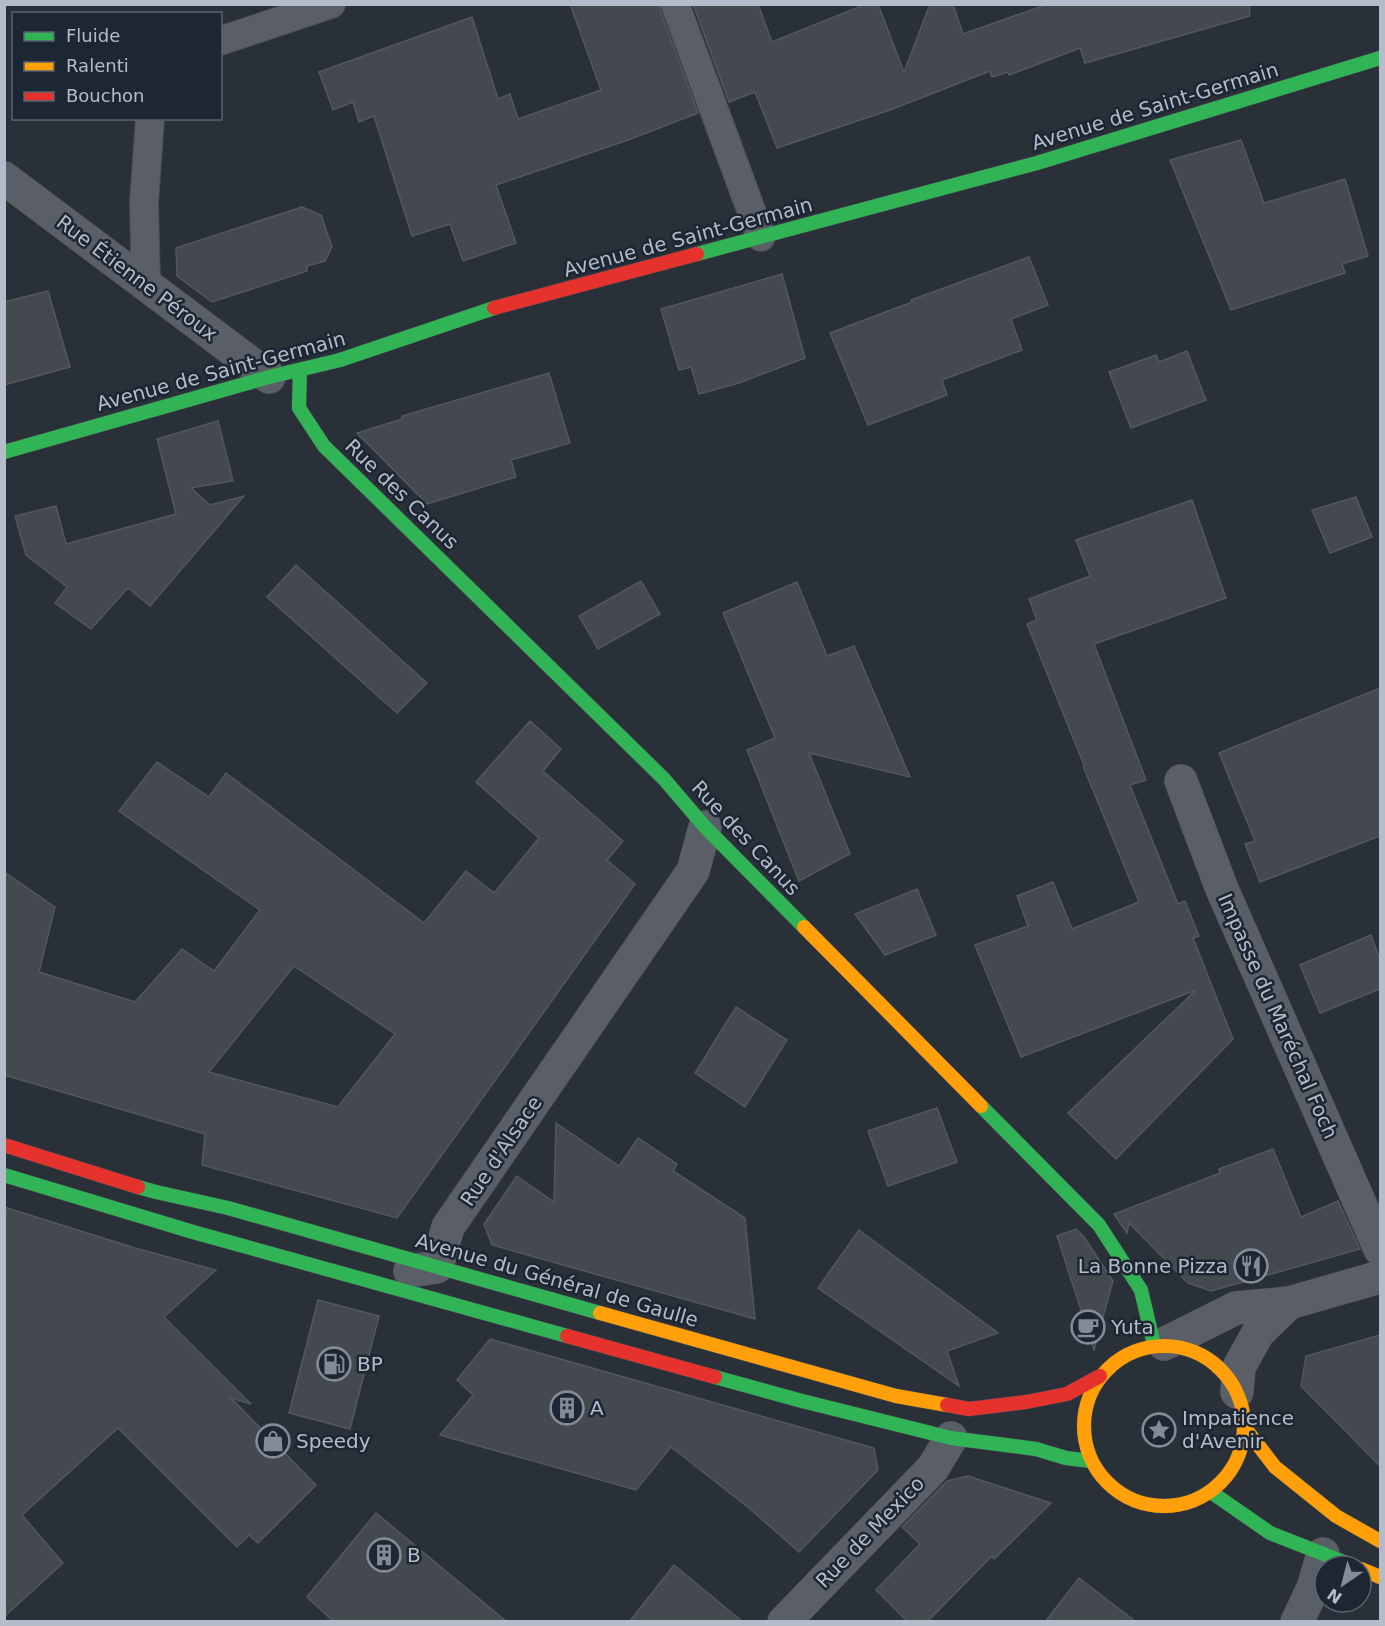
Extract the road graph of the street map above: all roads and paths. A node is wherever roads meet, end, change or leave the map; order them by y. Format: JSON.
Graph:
{"nodes":[{"id":1,"x":331,"y":4,"type":"edge"},
{"id":2,"x":675,"y":4,"type":"edge"},
{"id":3,"x":222,"y":40,"type":"edge"},
{"id":4,"x":1380,"y":58,"type":"edge"},
{"id":5,"x":150,"y":120,"type":"edge"},
{"id":6,"x":4,"y":178,"type":"edge"},
{"id":7,"x":761,"y":237,"type":"junction"},
{"id":8,"x":146,"y":285,"type":"junction"},
{"id":9,"x":285,"y":374,"type":"junction"},
{"id":10,"x":4,"y":452,"type":"edge"},
{"id":11,"x":1180,"y":781,"type":"dead end"},
{"id":12,"x":705,"y":827,"type":"junction"},
{"id":13,"x":4,"y":1145,"type":"edge"},
{"id":14,"x":4,"y":1175,"type":"edge"},
{"id":15,"x":193,"y":1232,"type":"junction"},
{"id":16,"x":1380,"y":1249,"type":"edge"},
{"id":17,"x":437,"y":1267,"type":"junction"},
{"id":18,"x":1380,"y":1277,"type":"edge"},
{"id":19,"x":1289,"y":1303,"type":"junction"},
{"id":20,"x":1159,"y":1345,"type":"junction"},
{"id":21,"x":1100,"y":1376,"type":"junction"},
{"id":22,"x":1237,"y":1392,"type":"junction"},
{"id":23,"x":1245,"y":1428,"type":"junction"},
{"id":24,"x":951,"y":1438,"type":"junction"},
{"id":25,"x":1091,"y":1461,"type":"junction"},
{"id":26,"x":1211,"y":1492,"type":"junction"},
{"id":27,"x":1380,"y":1541,"type":"edge"},
{"id":28,"x":1323,"y":1554,"type":"edge"},
{"id":29,"x":1313,"y":1588,"type":"edge"},
{"id":30,"x":783,"y":1622,"type":"edge"},
{"id":31,"x":1297,"y":1622,"type":"edge"}],
"edges":[{"from":1,"to":3,"type":"lane"},
{"from":2,"to":7,"type":"lane"},
{"from":4,"to":7,"type":"main road","name":"Avenue de Saint-Germain"},
{"from":5,"to":8,"type":"lane"},
{"from":6,"to":8,"type":"street","name":"Rue Étienne Péroux"},
{"from":7,"to":9,"type":"main road","name":"Avenue de Saint-Germain"},
{"from":8,"to":9,"type":"street","name":"Rue Étienne Péroux"},
{"from":9,"to":10,"type":"main road","name":"Avenue de Saint-Germain"},
{"from":9,"to":12,"type":"main road","name":"Rue des Canus"},
{"from":11,"to":16,"type":"street","name":"Impasse du Maréchal Foch"},
{"from":12,"to":17,"type":"street","name":"Rue d'Alsace"},
{"from":12,"to":20,"type":"main road","name":"Rue des Canus"},
{"from":13,"to":17,"type":"main road","name":"Avenue du Général de Gaulle"},
{"from":14,"to":15,"type":"main road"},
{"from":15,"to":17,"type":"street"},
{"from":15,"to":24,"type":"main road"},
{"from":17,"to":21,"type":"main road","name":"Avenue du Général de Gaulle"},
{"from":18,"to":19,"type":"street"},
{"from":19,"to":20,"type":"street"},
{"from":19,"to":22,"type":"street"},
{"from":20,"to":21,"type":"main road"},
{"from":20,"to":22,"type":"main road"},
{"from":21,"to":25,"type":"main road"},
{"from":22,"to":23,"type":"main road"},
{"from":23,"to":26,"type":"main road"},
{"from":23,"to":27,"type":"main road"},
{"from":24,"to":25,"type":"main road"},
{"from":24,"to":30,"type":"street","name":"Rue de Mexico"},
{"from":25,"to":26,"type":"main road"},
{"from":26,"to":28,"type":"main road"},
{"from":29,"to":31,"type":"street"}]}
